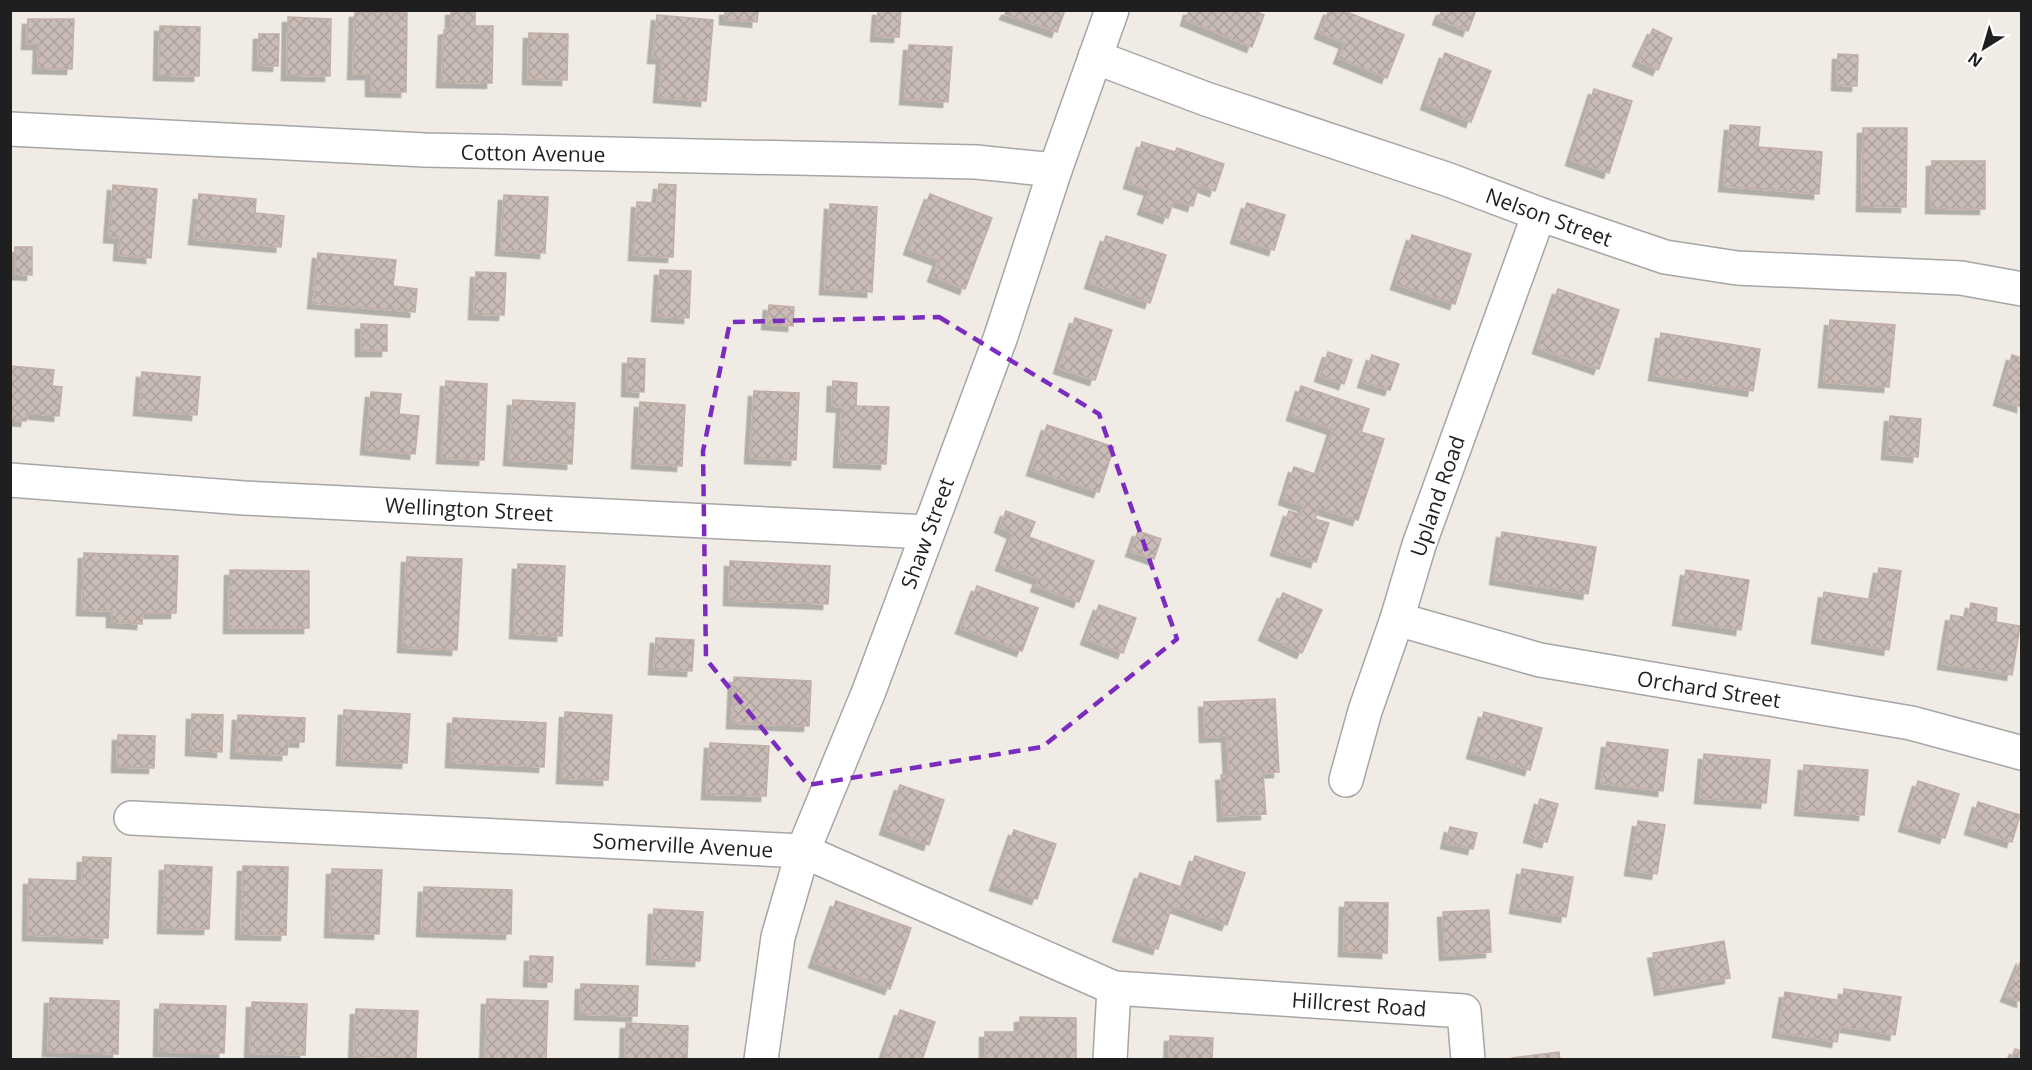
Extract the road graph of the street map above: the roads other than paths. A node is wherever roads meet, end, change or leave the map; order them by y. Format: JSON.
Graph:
{"nodes":[{"id":1,"x":1112,"y":10,"type":"edge"},
{"id":2,"x":1095,"y":57,"type":"junction"},
{"id":3,"x":10,"y":129,"type":"edge"},
{"id":4,"x":1055,"y":170,"type":"junction"},
{"id":5,"x":1539,"y":214,"type":"junction"},
{"id":6,"x":2022,"y":289,"type":"edge"},
{"id":7,"x":10,"y":480,"type":"edge"},
{"id":8,"x":927,"y":532,"type":"junction"},
{"id":9,"x":1397,"y":619,"type":"junction"},
{"id":10,"x":2022,"y":753,"type":"edge"},
{"id":11,"x":1346,"y":780,"type":"dead end"},
{"id":12,"x":131,"y":818,"type":"dead end"},
{"id":13,"x":803,"y":851,"type":"junction"},
{"id":14,"x":1114,"y":988,"type":"junction"},
{"id":15,"x":1206,"y":994,"type":"joint"},
{"id":16,"x":761,"y":1059,"type":"edge"},
{"id":17,"x":1110,"y":1059,"type":"edge"},
{"id":18,"x":1468,"y":1059,"type":"edge"}],
"edges":[{"from":1,"to":2,"type":"street","name":"Shaw Street"},
{"from":2,"to":4,"type":"street","name":"Shaw Street"},
{"from":2,"to":5,"type":"street","name":"Nelson Street"},
{"from":3,"to":4,"type":"street","name":"Cotton Avenue"},
{"from":4,"to":8,"type":"street","name":"Shaw Street"},
{"from":5,"to":6,"type":"street","name":"Nelson Street"},
{"from":5,"to":9,"type":"street","name":"Upland Road"},
{"from":7,"to":8,"type":"street","name":"Wellington Street"},
{"from":8,"to":13,"type":"street","name":"Shaw Street"},
{"from":9,"to":10,"type":"street","name":"Orchard Street"},
{"from":9,"to":11,"type":"street","name":"Upland Road"},
{"from":12,"to":13,"type":"street","name":"Somerville Avenue"},
{"from":13,"to":14,"type":"street","name":"Somerville Avenue"},
{"from":13,"to":16,"type":"street","name":"Shaw Street"},
{"from":14,"to":15,"type":"street","name":"Somerville Avenue"},
{"from":14,"to":17,"type":"street"},
{"from":15,"to":18,"type":"street","name":"Hillcrest Road"}]}
